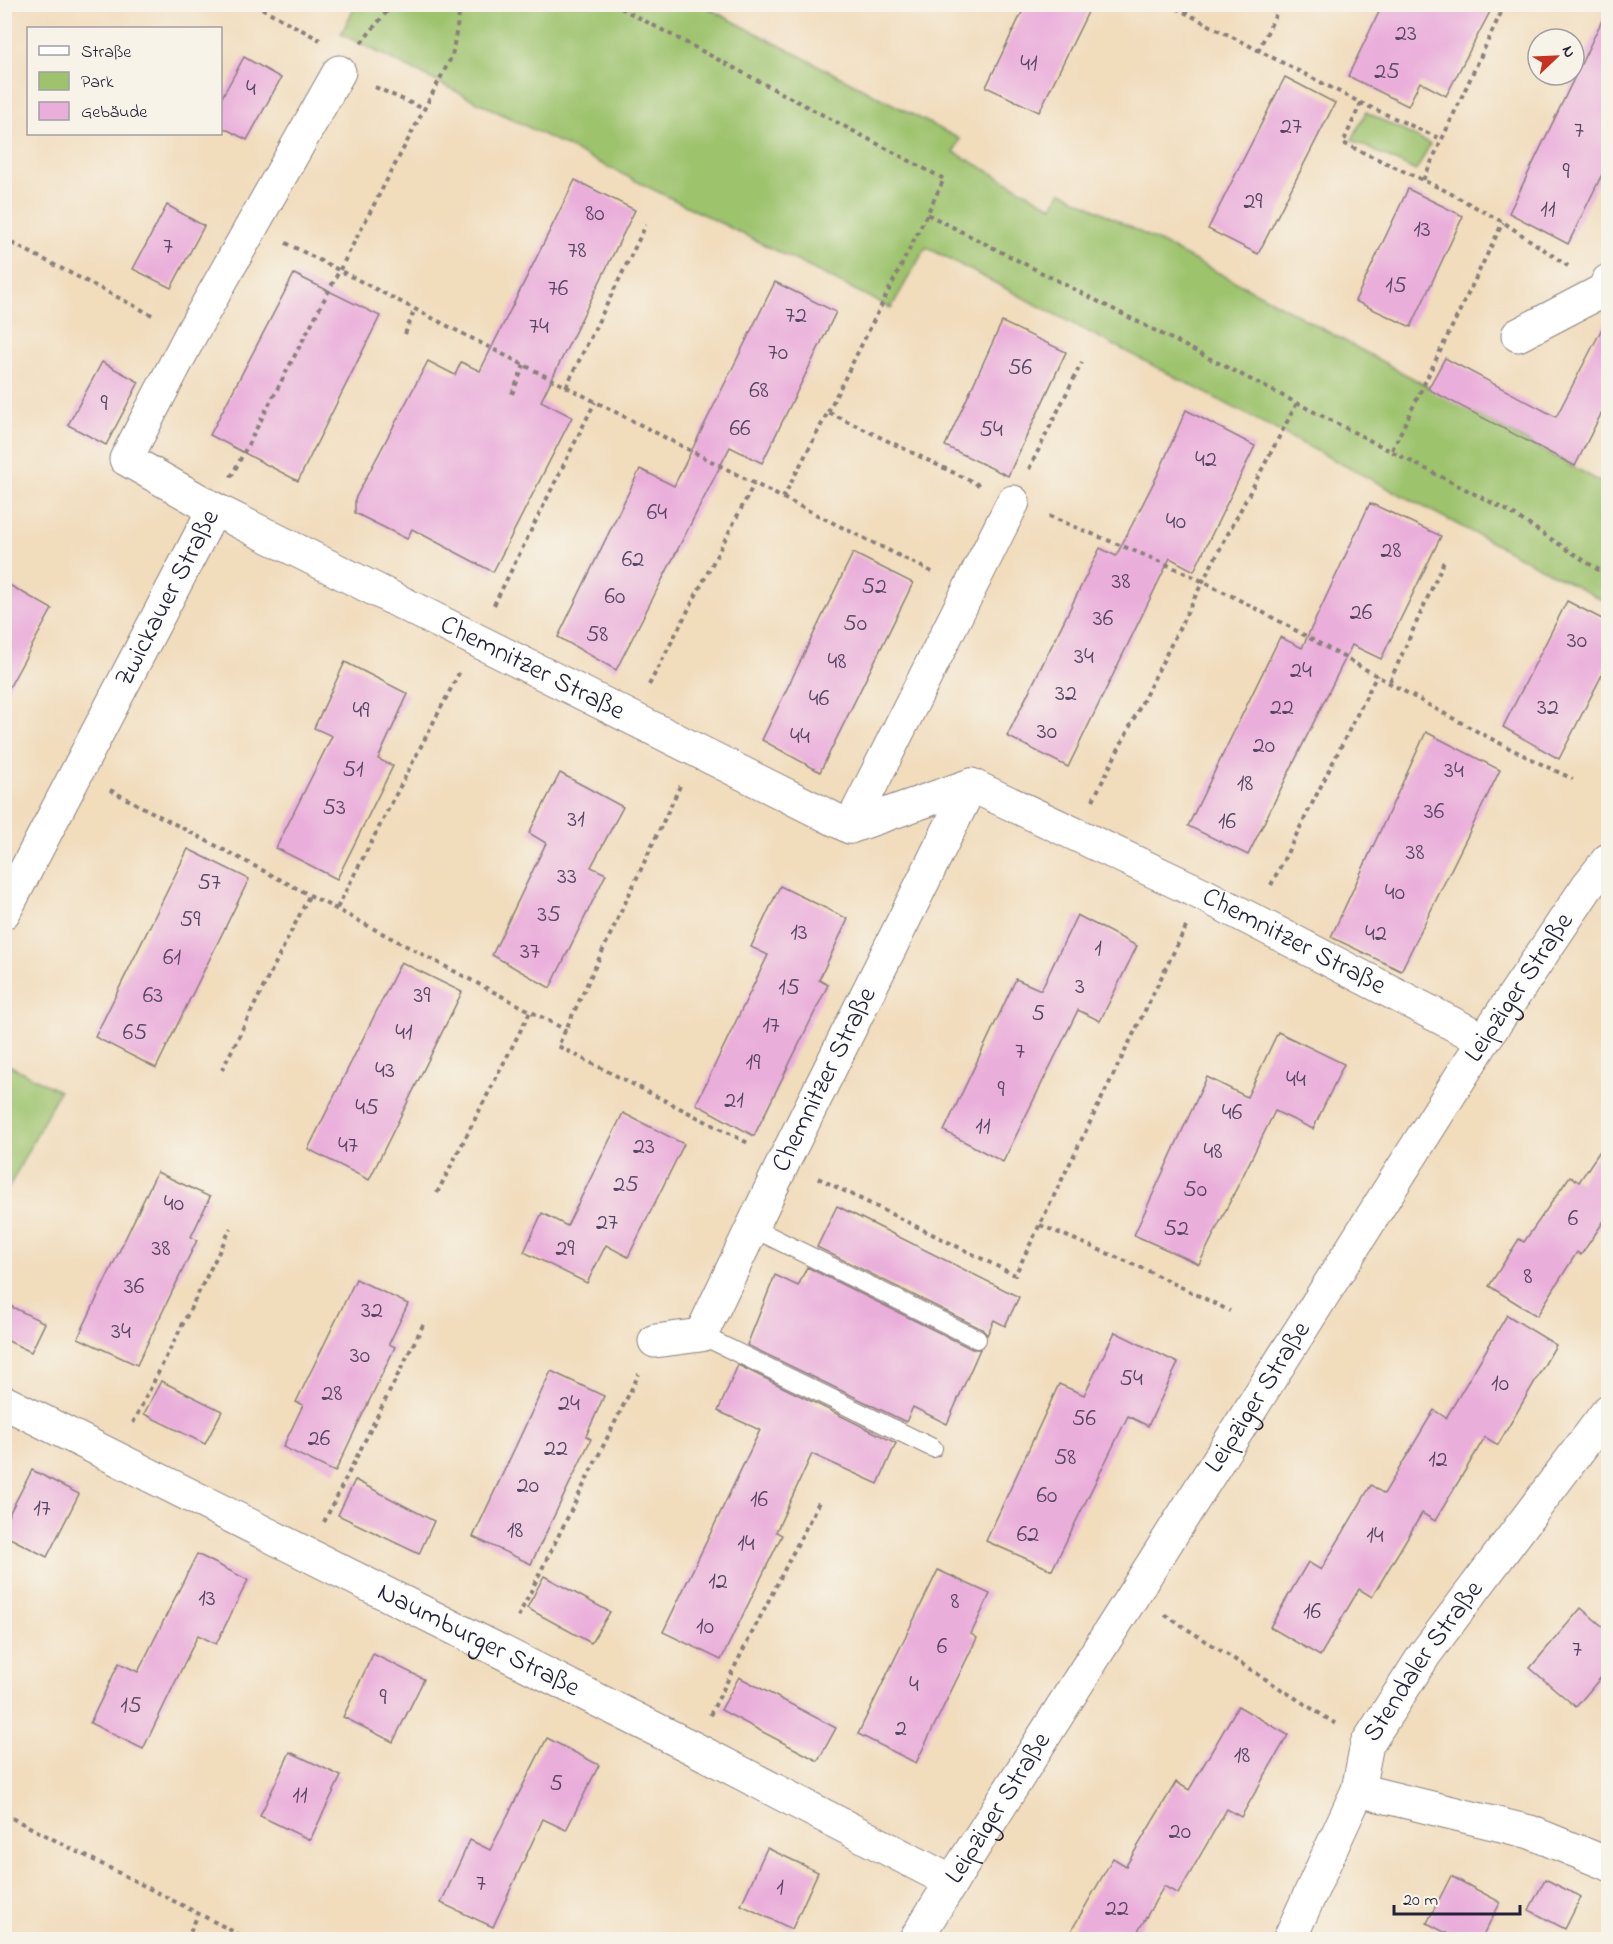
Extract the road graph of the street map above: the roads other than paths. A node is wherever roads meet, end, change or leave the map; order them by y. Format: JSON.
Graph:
{"nodes":[{"id":1,"x":339,"y":72,"type":"road end"},
{"id":2,"x":1606,"y":286,"type":"edge"},
{"id":3,"x":1518,"y":335,"type":"dead end"},
{"id":4,"x":1013,"y":502,"type":"road end"},
{"id":5,"x":214,"y":509,"type":"junction"},
{"id":6,"x":971,"y":785,"type":"junction"},
{"id":7,"x":850,"y":827,"type":"junction"},
{"id":8,"x":1608,"y":860,"type":"edge"},
{"id":9,"x":4,"y":912,"type":"edge"},
{"id":10,"x":1484,"y":1040,"type":"junction"},
{"id":11,"x":751,"y":1227,"type":"junction"},
{"id":12,"x":701,"y":1335,"type":"junction"},
{"id":13,"x":977,"y":1339,"type":"dead end"},
{"id":14,"x":656,"y":1341,"type":"road end"},
{"id":15,"x":4,"y":1402,"type":"edge"},
{"id":16,"x":1608,"y":1411,"type":"edge"},
{"id":17,"x":933,"y":1448,"type":"dead end"},
{"id":18,"x":1358,"y":1790,"type":"junction"},
{"id":19,"x":1608,"y":1864,"type":"edge"},
{"id":20,"x":952,"y":1882,"type":"junction"},
{"id":21,"x":915,"y":1940,"type":"edge"},
{"id":22,"x":1289,"y":1940,"type":"edge"}],
"edges":[{"from":1,"to":5,"type":"street","name":"Zwickauer Straße"},
{"from":2,"to":3,"type":"street"},
{"from":4,"to":7,"type":"street"},
{"from":5,"to":7,"type":"street","name":"Chemnitzer Straße"},
{"from":5,"to":9,"type":"street","name":"Zwickauer Straße"},
{"from":6,"to":7,"type":"street"},
{"from":6,"to":10,"type":"street","name":"Chemnitzer Straße"},
{"from":6,"to":11,"type":"street","name":"Chemnitzer Straße"},
{"from":8,"to":10,"type":"street","name":"Leipziger Straße"},
{"from":10,"to":20,"type":"street","name":"Leipziger Straße"},
{"from":11,"to":12,"type":"street","name":"Chemnitzer Straße"},
{"from":11,"to":13,"type":"lane"},
{"from":12,"to":14,"type":"street"},
{"from":12,"to":17,"type":"lane"},
{"from":15,"to":20,"type":"street","name":"Naumburger Straße"},
{"from":16,"to":18,"type":"street","name":"Stendaler Straße"},
{"from":18,"to":19,"type":"street"},
{"from":18,"to":22,"type":"street","name":"Stendaler Straße"},
{"from":20,"to":21,"type":"street","name":"Leipziger Straße"}]}
